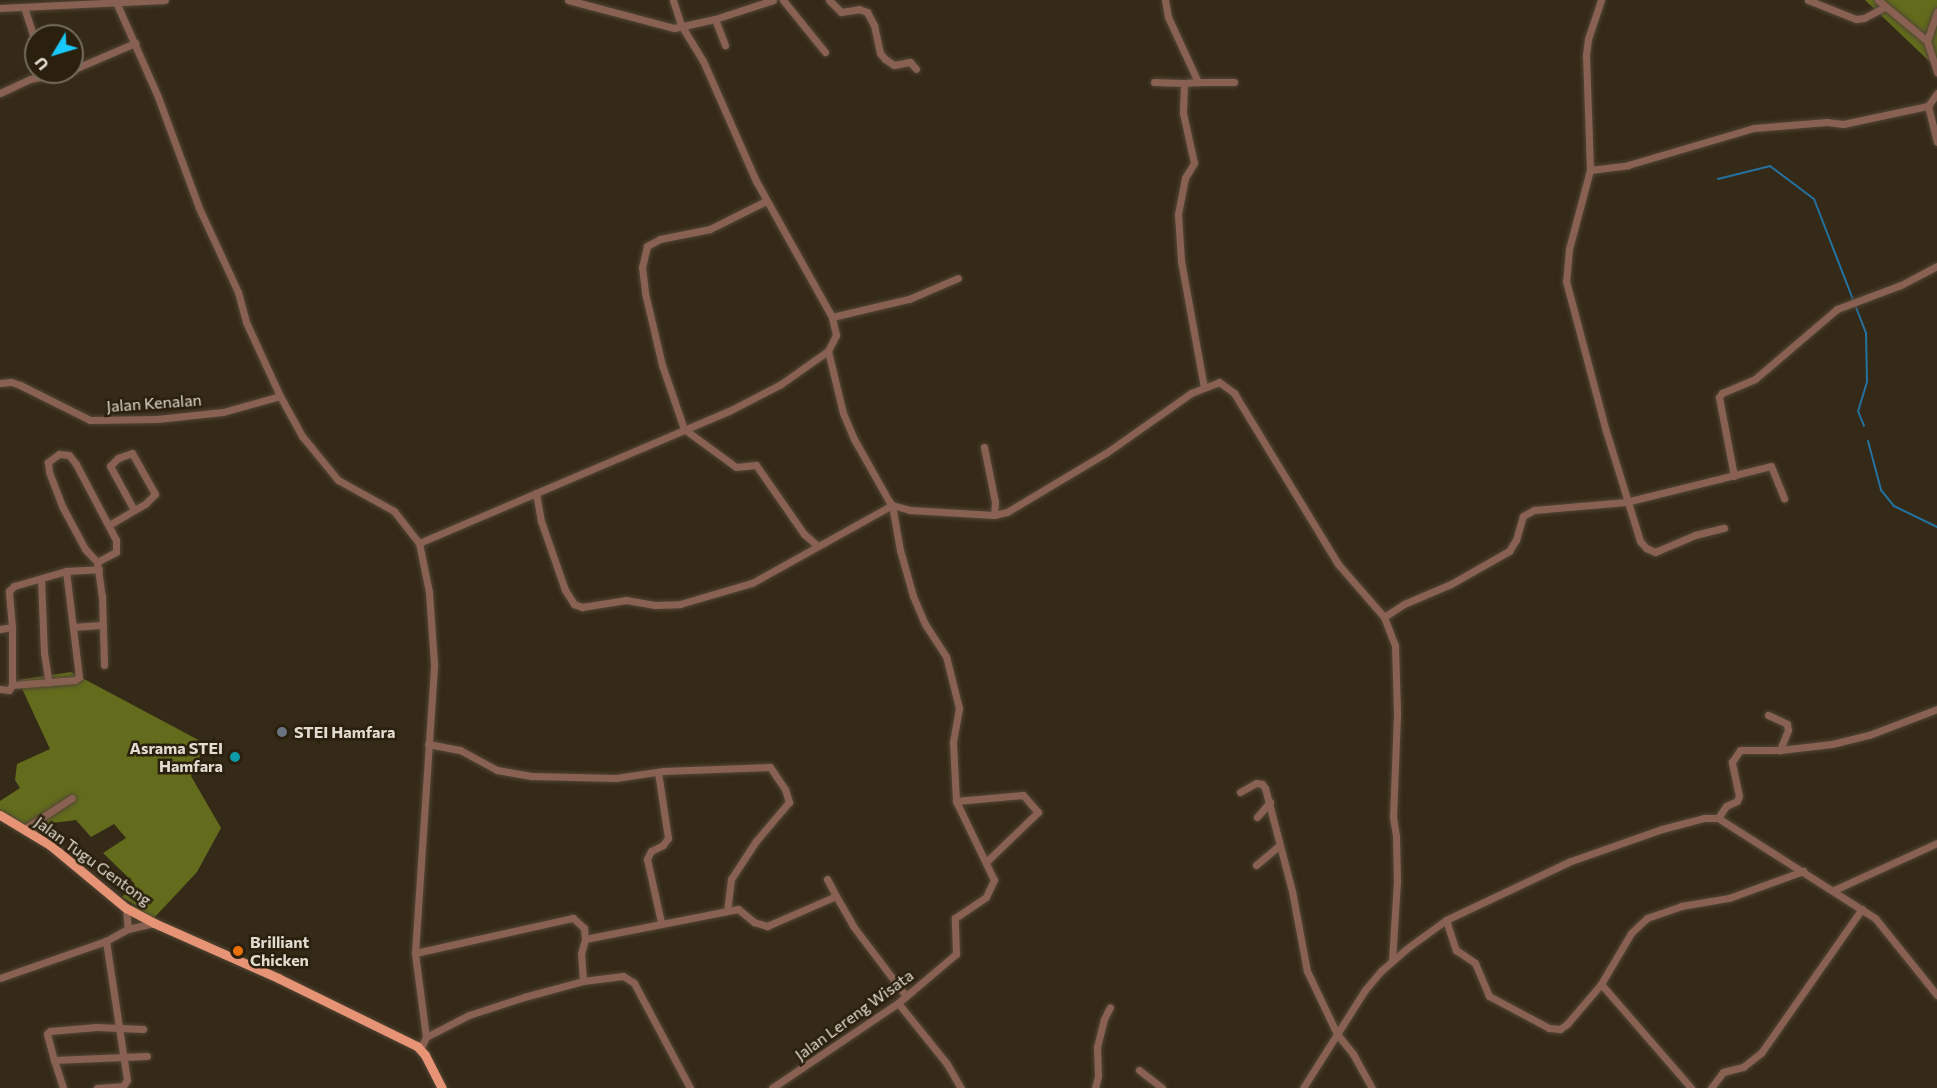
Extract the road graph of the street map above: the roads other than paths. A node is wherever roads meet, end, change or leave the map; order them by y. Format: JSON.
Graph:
{"nodes":[{"id":1,"x":165,"y":0,"type":"edge"},
{"id":2,"x":568,"y":0,"type":"edge"},
{"id":3,"x":673,"y":0,"type":"edge"},
{"id":4,"x":773,"y":0,"type":"edge"},
{"id":5,"x":783,"y":0,"type":"edge"},
{"id":6,"x":829,"y":0,"type":"edge"},
{"id":7,"x":1165,"y":0,"type":"edge"},
{"id":8,"x":1601,"y":0,"type":"edge"},
{"id":9,"x":1808,"y":0,"type":"edge"},
{"id":10,"x":1878,"y":0,"type":"edge"},
{"id":11,"x":92,"y":2,"type":"edge"},
{"id":12,"x":116,"y":2,"type":"junction"},
{"id":13,"x":24,"y":7,"type":"junction"},
{"id":14,"x":1885,"y":7,"type":"junction"},
{"id":15,"x":0,"y":8,"type":"edge"},
{"id":16,"x":1937,"y":12,"type":"edge"},
{"id":17,"x":716,"y":19,"type":"junction"},
{"id":18,"x":30,"y":24,"type":"edge"},
{"id":19,"x":681,"y":25,"type":"junction"},
{"id":20,"x":1927,"y":40,"type":"junction"},
{"id":21,"x":135,"y":43,"type":"junction"},
{"id":22,"x":725,"y":45,"type":"dead end"},
{"id":23,"x":825,"y":52,"type":"dead end"},
{"id":24,"x":84,"y":65,"type":"edge"},
{"id":25,"x":916,"y":69,"type":"dead end"},
{"id":26,"x":1937,"y":72,"type":"edge"},
{"id":27,"x":24,"y":81,"type":"edge"},
{"id":28,"x":1154,"y":82,"type":"dead end"},
{"id":29,"x":1198,"y":82,"type":"junction"},
{"id":30,"x":1234,"y":82,"type":"dead end"},
{"id":31,"x":1184,"y":83,"type":"junction"},
{"id":32,"x":0,"y":93,"type":"edge"},
{"id":33,"x":1937,"y":93,"type":"edge"},
{"id":34,"x":1928,"y":106,"type":"junction"},
{"id":35,"x":1937,"y":142,"type":"edge"},
{"id":36,"x":1590,"y":170,"type":"junction"},
{"id":37,"x":766,"y":201,"type":"junction"},
{"id":38,"x":1937,"y":266,"type":"edge"},
{"id":39,"x":958,"y":278,"type":"dead end"},
{"id":40,"x":832,"y":316,"type":"junction"},
{"id":41,"x":828,"y":351,"type":"junction"},
{"id":42,"x":0,"y":383,"type":"edge"},
{"id":43,"x":1204,"y":387,"type":"junction"},
{"id":44,"x":280,"y":396,"type":"junction"},
{"id":45,"x":684,"y":429,"type":"junction"},
{"id":46,"x":984,"y":447,"type":"dead end"},
{"id":47,"x":1734,"y":476,"type":"junction"},
{"id":48,"x":536,"y":493,"type":"junction"},
{"id":49,"x":1784,"y":498,"type":"dead end"},
{"id":50,"x":1626,"y":502,"type":"junction"},
{"id":51,"x":892,"y":505,"type":"junction"},
{"id":52,"x":134,"y":510,"type":"junction"},
{"id":53,"x":994,"y":515,"type":"junction"},
{"id":54,"x":109,"y":525,"type":"junction"},
{"id":55,"x":1724,"y":528,"type":"dead end"},
{"id":56,"x":419,"y":543,"type":"junction"},
{"id":57,"x":818,"y":546,"type":"junction"},
{"id":58,"x":98,"y":565,"type":"junction"},
{"id":59,"x":66,"y":571,"type":"junction"},
{"id":60,"x":41,"y":579,"type":"junction"},
{"id":61,"x":1384,"y":617,"type":"junction"},
{"id":62,"x":101,"y":624,"type":"junction"},
{"id":63,"x":12,"y":627,"type":"junction"},
{"id":64,"x":73,"y":627,"type":"junction"},
{"id":65,"x":0,"y":629,"type":"edge"},
{"id":66,"x":104,"y":665,"type":"dead end"},
{"id":67,"x":49,"y":684,"type":"junction"},
{"id":68,"x":12,"y":685,"type":"junction"},
{"id":69,"x":0,"y":689,"type":"edge"},
{"id":70,"x":1937,"y":709,"type":"edge"},
{"id":71,"x":1768,"y":715,"type":"dead end"},
{"id":72,"x":428,"y":744,"type":"junction"},
{"id":73,"x":1780,"y":750,"type":"junction"},
{"id":74,"x":658,"y":771,"type":"junction"},
{"id":75,"x":1240,"y":792,"type":"dead end"},
{"id":76,"x":72,"y":798,"type":"dead end"},
{"id":77,"x":956,"y":801,"type":"junction"},
{"id":78,"x":1270,"y":802,"type":"junction"},
{"id":79,"x":0,"y":815,"type":"edge"},
{"id":80,"x":1257,"y":817,"type":"dead end"},
{"id":81,"x":1718,"y":818,"type":"junction"},
{"id":82,"x":24,"y":829,"type":"junction"},
{"id":83,"x":1937,"y":843,"type":"edge"},
{"id":84,"x":1279,"y":846,"type":"junction"},
{"id":85,"x":987,"y":861,"type":"junction"},
{"id":86,"x":1256,"y":865,"type":"dead end"},
{"id":87,"x":1803,"y":871,"type":"junction"},
{"id":88,"x":826,"y":879,"type":"dead end"},
{"id":89,"x":1834,"y":890,"type":"junction"},
{"id":90,"x":836,"y":896,"type":"junction"},
{"id":91,"x":126,"y":908,"type":"junction"},
{"id":92,"x":1862,"y":909,"type":"junction"},
{"id":93,"x":727,"y":910,"type":"junction"},
{"id":94,"x":1446,"y":920,"type":"junction"},
{"id":95,"x":661,"y":922,"type":"junction"},
{"id":96,"x":154,"y":923,"type":"junction"},
{"id":97,"x":128,"y":929,"type":"junction"},
{"id":98,"x":585,"y":939,"type":"junction"},
{"id":99,"x":106,"y":942,"type":"junction"},
{"id":100,"x":415,"y":953,"type":"junction"},
{"id":101,"x":1392,"y":960,"type":"junction"},
{"id":102,"x":0,"y":978,"type":"edge"},
{"id":103,"x":583,"y":981,"type":"junction"},
{"id":104,"x":1601,"y":984,"type":"junction"},
{"id":105,"x":1937,"y":995,"type":"edge"},
{"id":106,"x":906,"y":996,"type":"junction"},
{"id":107,"x":898,"y":1003,"type":"junction"},
{"id":108,"x":1110,"y":1007,"type":"dead end"},
{"id":109,"x":118,"y":1029,"type":"junction"},
{"id":110,"x":143,"y":1029,"type":"dead end"},
{"id":111,"x":1337,"y":1034,"type":"junction"},
{"id":112,"x":426,"y":1037,"type":"junction"},
{"id":113,"x":420,"y":1050,"type":"junction"},
{"id":114,"x":123,"y":1056,"type":"junction"},
{"id":115,"x":147,"y":1056,"type":"dead end"},
{"id":116,"x":54,"y":1060,"type":"junction"},
{"id":117,"x":1139,"y":1070,"type":"dead end"},
{"id":118,"x":63,"y":1088,"type":"edge"},
{"id":119,"x":98,"y":1088,"type":"edge"},
{"id":120,"x":442,"y":1088,"type":"edge"},
{"id":121,"x":690,"y":1088,"type":"edge"},
{"id":122,"x":772,"y":1088,"type":"edge"},
{"id":123,"x":961,"y":1088,"type":"edge"},
{"id":124,"x":1095,"y":1088,"type":"edge"},
{"id":125,"x":1162,"y":1088,"type":"edge"},
{"id":126,"x":1303,"y":1088,"type":"edge"},
{"id":127,"x":1372,"y":1088,"type":"edge"},
{"id":128,"x":1691,"y":1088,"type":"edge"},
{"id":129,"x":1711,"y":1088,"type":"edge"}],
"edges":[{"from":1,"to":12,"type":"street"},
{"from":2,"to":19,"type":"street"},
{"from":3,"to":19,"type":"street"},
{"from":4,"to":17,"type":"street"},
{"from":5,"to":23,"type":"street"},
{"from":6,"to":25,"type":"street"},
{"from":7,"to":29,"type":"street"},
{"from":8,"to":36,"type":"street"},
{"from":9,"to":14,"type":"street"},
{"from":10,"to":14,"type":"street"},
{"from":11,"to":12,"type":"street"},
{"from":11,"to":13,"type":"street"},
{"from":12,"to":21,"type":"street"},
{"from":13,"to":15,"type":"street"},
{"from":13,"to":18,"type":"street"},
{"from":14,"to":20,"type":"street"},
{"from":16,"to":20,"type":"street"},
{"from":17,"to":19,"type":"street"},
{"from":17,"to":22,"type":"street"},
{"from":19,"to":37,"type":"street"},
{"from":20,"to":26,"type":"street"},
{"from":21,"to":24,"type":"street"},
{"from":21,"to":44,"type":"street"},
{"from":27,"to":32,"type":"street"},
{"from":28,"to":31,"type":"street"},
{"from":29,"to":30,"type":"street"},
{"from":29,"to":31,"type":"street"},
{"from":31,"to":43,"type":"street"},
{"from":33,"to":34,"type":"street"},
{"from":34,"to":35,"type":"street"},
{"from":34,"to":36,"type":"street"},
{"from":36,"to":50,"type":"street"},
{"from":37,"to":40,"type":"street"},
{"from":37,"to":45,"type":"street"},
{"from":38,"to":47,"type":"street"},
{"from":39,"to":40,"type":"street"},
{"from":40,"to":41,"type":"street"},
{"from":41,"to":45,"type":"street"},
{"from":41,"to":51,"type":"street"},
{"from":42,"to":44,"type":"street","name":"Jalan Kenalan"},
{"from":43,"to":53,"type":"street"},
{"from":43,"to":61,"type":"street"},
{"from":44,"to":56,"type":"street"},
{"from":45,"to":48,"type":"street"},
{"from":45,"to":57,"type":"street"},
{"from":46,"to":53,"type":"street"},
{"from":47,"to":49,"type":"street"},
{"from":47,"to":50,"type":"street"},
{"from":48,"to":56,"type":"street"},
{"from":48,"to":57,"type":"street"},
{"from":50,"to":55,"type":"street"},
{"from":50,"to":61,"type":"street"},
{"from":51,"to":53,"type":"street"},
{"from":51,"to":57,"type":"street"},
{"from":51,"to":77,"type":"street"},
{"from":52,"to":52,"type":"street"},
{"from":52,"to":54,"type":"street"},
{"from":54,"to":58,"type":"street"},
{"from":54,"to":58,"type":"street"},
{"from":56,"to":72,"type":"street"},
{"from":58,"to":59,"type":"street"},
{"from":58,"to":62,"type":"street"},
{"from":59,"to":60,"type":"street"},
{"from":59,"to":64,"type":"street"},
{"from":60,"to":63,"type":"street"},
{"from":60,"to":67,"type":"street"},
{"from":61,"to":101,"type":"street"},
{"from":62,"to":64,"type":"street"},
{"from":62,"to":66,"type":"street"},
{"from":63,"to":65,"type":"street"},
{"from":63,"to":68,"type":"street"},
{"from":64,"to":67,"type":"street"},
{"from":67,"to":68,"type":"street"},
{"from":68,"to":69,"type":"street"},
{"from":70,"to":73,"type":"street"},
{"from":71,"to":73,"type":"street"},
{"from":72,"to":74,"type":"street"},
{"from":72,"to":100,"type":"street"},
{"from":73,"to":81,"type":"street"},
{"from":74,"to":93,"type":"street"},
{"from":74,"to":95,"type":"street"},
{"from":75,"to":78,"type":"street"},
{"from":76,"to":82,"type":"street"},
{"from":77,"to":85,"type":"street"},
{"from":77,"to":85,"type":"street"},
{"from":78,"to":80,"type":"street"},
{"from":78,"to":84,"type":"street"},
{"from":79,"to":82,"type":"main road","name":"Jalan Tugu Gentong"},
{"from":81,"to":87,"type":"street"},
{"from":81,"to":94,"type":"street"},
{"from":82,"to":91,"type":"main road","name":"Jalan Tugu Gentong"},
{"from":83,"to":89,"type":"street"},
{"from":84,"to":86,"type":"street"},
{"from":84,"to":111,"type":"street"},
{"from":85,"to":106,"type":"street","name":"Jalan Lereng Wisata"},
{"from":87,"to":89,"type":"street"},
{"from":87,"to":104,"type":"street"},
{"from":88,"to":90,"type":"street"},
{"from":89,"to":92,"type":"street"},
{"from":90,"to":93,"type":"street"},
{"from":90,"to":106,"type":"street"},
{"from":91,"to":96,"type":"main road","name":"Jalan Tugu Gentong"},
{"from":91,"to":97,"type":"street"},
{"from":92,"to":105,"type":"street"},
{"from":92,"to":129,"type":"street"},
{"from":93,"to":95,"type":"street"},
{"from":94,"to":101,"type":"street"},
{"from":94,"to":104,"type":"street"},
{"from":95,"to":98,"type":"street"},
{"from":96,"to":97,"type":"street"},
{"from":96,"to":113,"type":"main road","name":"Jalan Tugu Gentong"},
{"from":97,"to":99,"type":"street"},
{"from":98,"to":100,"type":"street"},
{"from":98,"to":103,"type":"street"},
{"from":99,"to":102,"type":"street"},
{"from":99,"to":109,"type":"street"},
{"from":100,"to":112,"type":"street"},
{"from":101,"to":111,"type":"street"},
{"from":103,"to":112,"type":"street"},
{"from":103,"to":121,"type":"street"},
{"from":104,"to":128,"type":"street"},
{"from":106,"to":107,"type":"street","name":"Jalan Lereng Wisata"},
{"from":107,"to":122,"type":"street","name":"Jalan Lereng Wisata"},
{"from":107,"to":123,"type":"street"},
{"from":108,"to":124,"type":"street"},
{"from":109,"to":110,"type":"street"},
{"from":109,"to":114,"type":"street"},
{"from":109,"to":116,"type":"street"},
{"from":111,"to":126,"type":"street"},
{"from":111,"to":127,"type":"street"},
{"from":112,"to":113,"type":"street"},
{"from":113,"to":120,"type":"main road"},
{"from":114,"to":115,"type":"street"},
{"from":114,"to":116,"type":"street"},
{"from":114,"to":119,"type":"street"},
{"from":116,"to":118,"type":"street"},
{"from":117,"to":125,"type":"street"}]}
